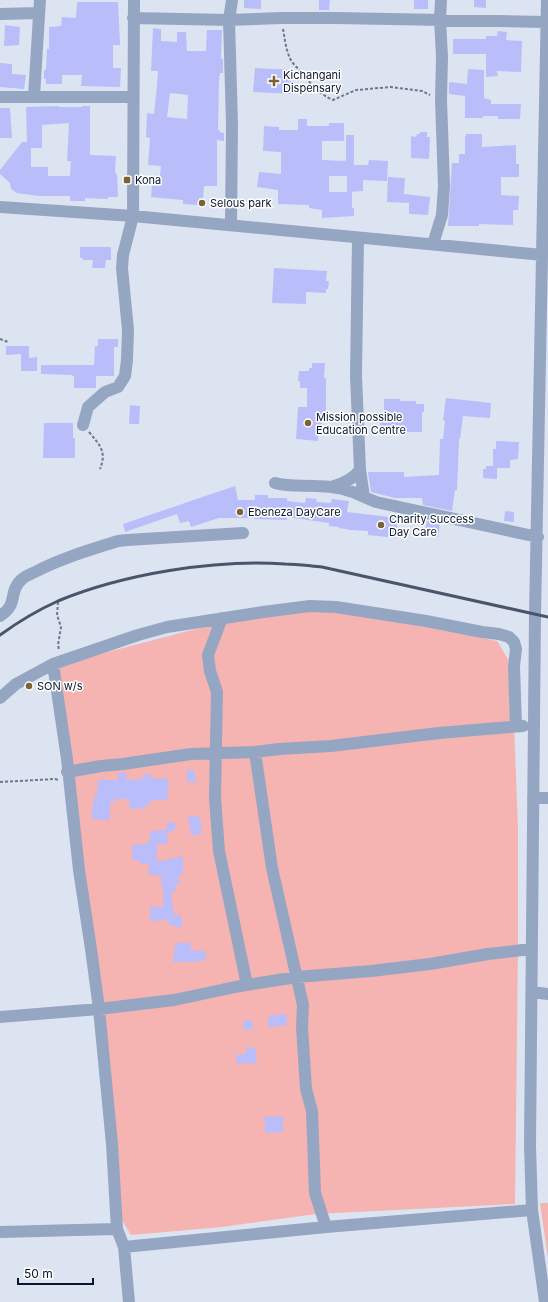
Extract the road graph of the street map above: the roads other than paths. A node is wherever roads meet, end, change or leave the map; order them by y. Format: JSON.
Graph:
{"nodes":[{"id":1,"x":40,"y":0,"type":"edge"},
{"id":2,"x":134,"y":0,"type":"edge"},
{"id":3,"x":232,"y":0,"type":"edge"},
{"id":4,"x":442,"y":0,"type":"edge"},
{"id":5,"x":547,"y":0,"type":"edge"},
{"id":6,"x":39,"y":13,"type":"junction"},
{"id":7,"x":0,"y":14,"type":"edge"},
{"id":8,"x":133,"y":18,"type":"junction"},
{"id":9,"x":440,"y":19,"type":"junction"},
{"id":10,"x":229,"y":20,"type":"junction"},
{"id":11,"x":546,"y":22,"type":"junction"},
{"id":12,"x":34,"y":96,"type":"junction"},
{"id":13,"x":0,"y":97,"type":"edge"},
{"id":14,"x":133,"y":97,"type":"junction"},
{"id":15,"x":546,"y":116,"type":"edge"},
{"id":16,"x":0,"y":207,"type":"edge"},
{"id":17,"x":133,"y":216,"type":"junction"},
{"id":18,"x":230,"y":225,"type":"junction"},
{"id":19,"x":358,"y":238,"type":"junction"},
{"id":20,"x":433,"y":244,"type":"junction"},
{"id":21,"x":543,"y":255,"type":"junction"},
{"id":22,"x":83,"y":425,"type":"road end"},
{"id":23,"x":360,"y":470,"type":"junction"},
{"id":24,"x":275,"y":484,"type":"dead end"},
{"id":25,"x":332,"y":487,"type":"junction"},
{"id":26,"x":364,"y":497,"type":"junction"},
{"id":27,"x":243,"y":533,"type":"dead end"},
{"id":28,"x":538,"y":537,"type":"junction"},
{"id":29,"x":0,"y":616,"type":"edge"},
{"id":30,"x":222,"y":618,"type":"junction"},
{"id":31,"x":53,"y":664,"type":"junction"},
{"id":32,"x":0,"y":698,"type":"edge"},
{"id":33,"x":534,"y":725,"type":"junction"},
{"id":34,"x":516,"y":726,"type":"junction"},
{"id":35,"x":255,"y":752,"type":"junction"},
{"id":36,"x":216,"y":753,"type":"junction"},
{"id":37,"x":69,"y":778,"type":"junction"},
{"id":38,"x":533,"y":798,"type":"junction"},
{"id":39,"x":548,"y":798,"type":"edge"},
{"id":40,"x":531,"y":949,"type":"junction"},
{"id":41,"x":297,"y":976,"type":"junction"},
{"id":42,"x":247,"y":985,"type":"junction"},
{"id":43,"x":532,"y":992,"type":"junction"},
{"id":44,"x":548,"y":994,"type":"edge"},
{"id":45,"x":99,"y":1009,"type":"junction"},
{"id":46,"x":0,"y":1016,"type":"edge"},
{"id":47,"x":532,"y":1210,"type":"junction"},
{"id":48,"x":326,"y":1227,"type":"junction"},
{"id":49,"x":117,"y":1229,"type":"junction"},
{"id":50,"x":0,"y":1232,"type":"edge"},
{"id":51,"x":124,"y":1247,"type":"junction"},
{"id":52,"x":129,"y":1302,"type":"edge"},
{"id":53,"x":545,"y":1302,"type":"edge"}],
"edges":[{"from":1,"to":6,"type":"street"},
{"from":2,"to":8,"type":"street"},
{"from":3,"to":10,"type":"street"},
{"from":4,"to":9,"type":"street"},
{"from":5,"to":11,"type":"street"},
{"from":6,"to":7,"type":"street"},
{"from":6,"to":12,"type":"street"},
{"from":8,"to":10,"type":"street"},
{"from":8,"to":14,"type":"street"},
{"from":9,"to":10,"type":"street"},
{"from":9,"to":11,"type":"street"},
{"from":9,"to":20,"type":"street"},
{"from":10,"to":18,"type":"street"},
{"from":11,"to":15,"type":"street"},
{"from":12,"to":13,"type":"street"},
{"from":12,"to":14,"type":"street"},
{"from":14,"to":17,"type":"street"},
{"from":15,"to":21,"type":"street"},
{"from":16,"to":17,"type":"street"},
{"from":17,"to":18,"type":"street"},
{"from":17,"to":22,"type":"street"},
{"from":18,"to":19,"type":"street"},
{"from":19,"to":20,"type":"street"},
{"from":19,"to":23,"type":"street"},
{"from":20,"to":21,"type":"street"},
{"from":21,"to":28,"type":"street"},
{"from":23,"to":25,"type":"street"},
{"from":23,"to":26,"type":"street"},
{"from":24,"to":25,"type":"street"},
{"from":25,"to":26,"type":"street"},
{"from":26,"to":28,"type":"street"},
{"from":27,"to":29,"type":"street"},
{"from":28,"to":33,"type":"street"},
{"from":30,"to":31,"type":"street"},
{"from":30,"to":34,"type":"street"},
{"from":30,"to":36,"type":"street"},
{"from":31,"to":32,"type":"street"},
{"from":31,"to":37,"type":"street"},
{"from":33,"to":34,"type":"street"},
{"from":33,"to":38,"type":"street"},
{"from":34,"to":35,"type":"street"},
{"from":35,"to":36,"type":"street"},
{"from":35,"to":41,"type":"street"},
{"from":36,"to":37,"type":"street"},
{"from":36,"to":42,"type":"street"},
{"from":37,"to":45,"type":"street"},
{"from":38,"to":39,"type":"street"},
{"from":38,"to":40,"type":"street"},
{"from":40,"to":41,"type":"street"},
{"from":40,"to":43,"type":"street"},
{"from":41,"to":42,"type":"street"},
{"from":41,"to":48,"type":"street"},
{"from":42,"to":45,"type":"street"},
{"from":43,"to":44,"type":"street"},
{"from":43,"to":47,"type":"street"},
{"from":45,"to":46,"type":"street"},
{"from":45,"to":49,"type":"street"},
{"from":47,"to":48,"type":"street"},
{"from":47,"to":53,"type":"street"},
{"from":48,"to":51,"type":"street"},
{"from":49,"to":50,"type":"street"},
{"from":49,"to":51,"type":"street"},
{"from":51,"to":52,"type":"street"}]}
